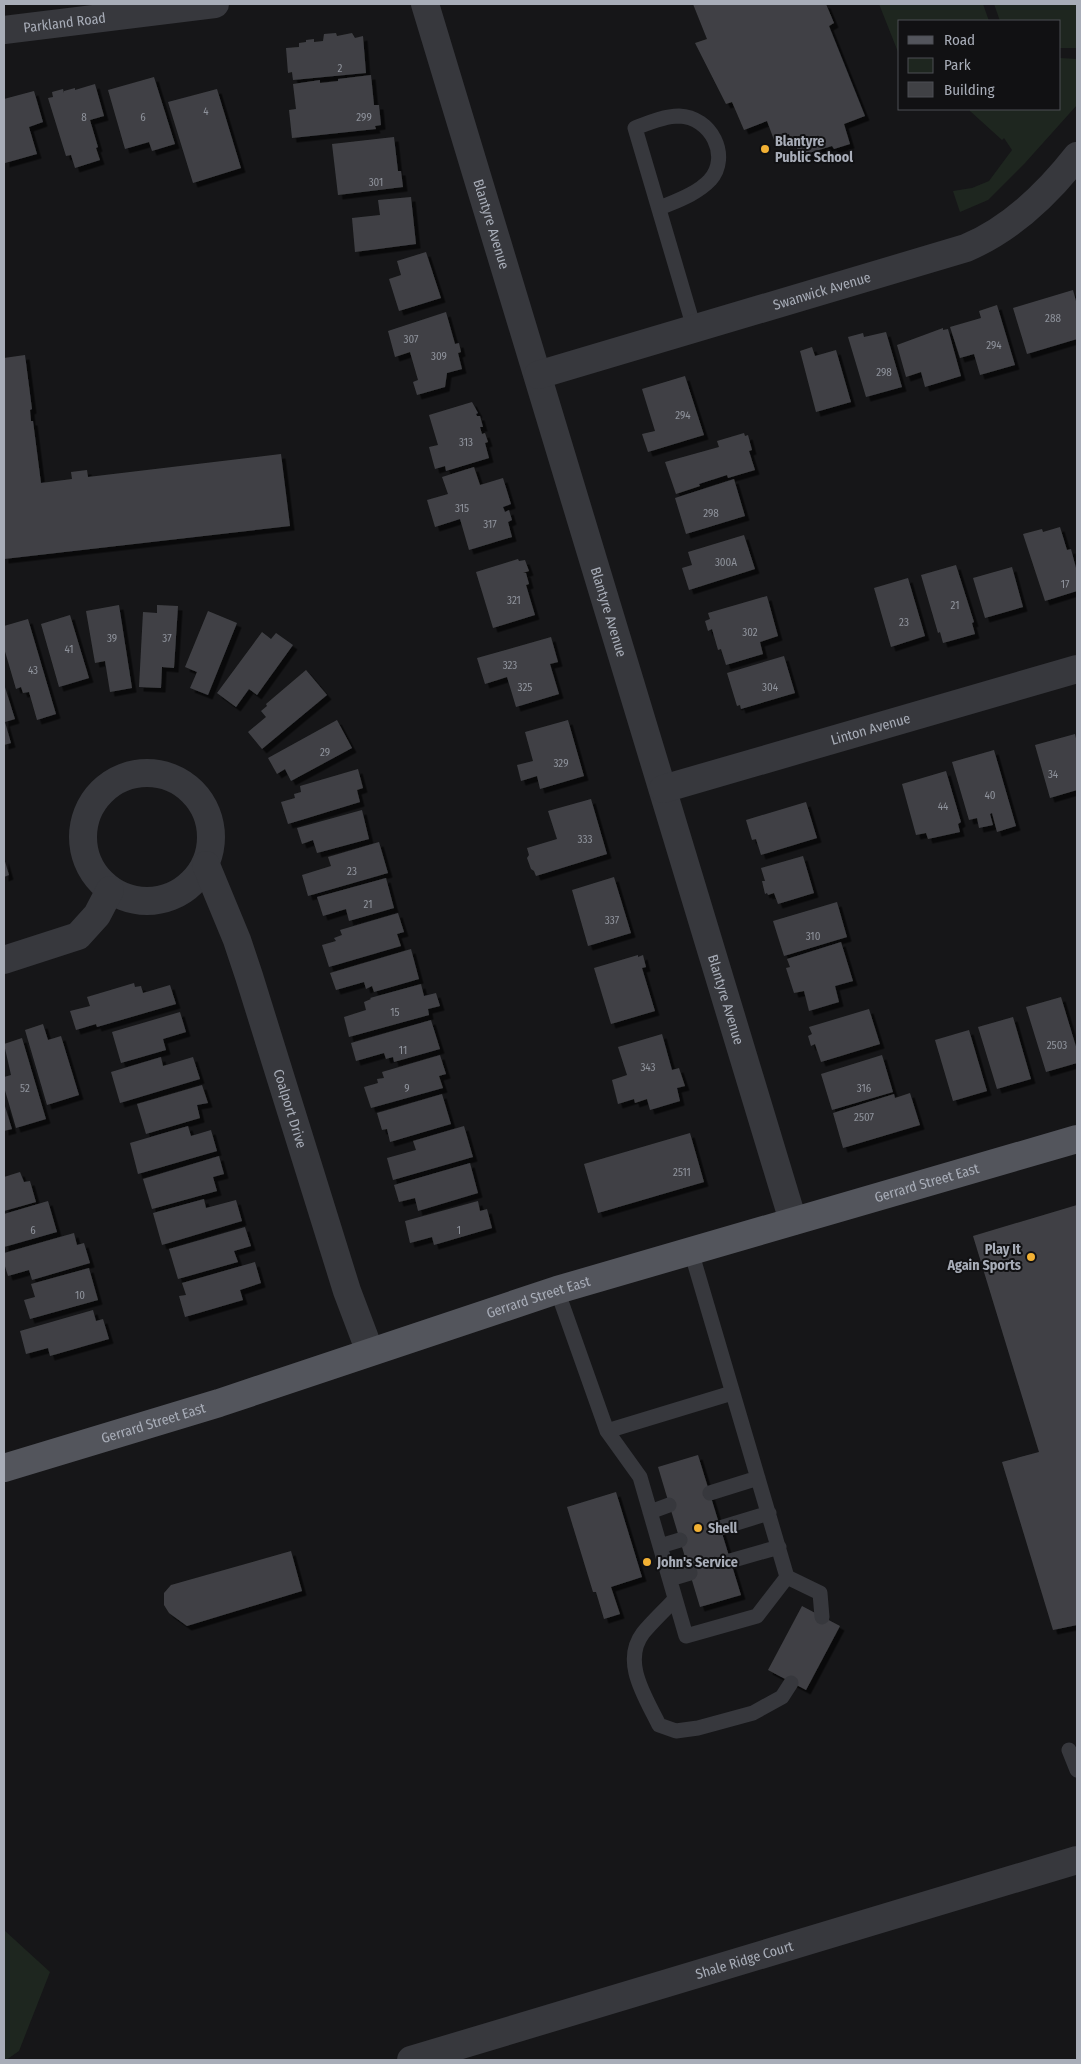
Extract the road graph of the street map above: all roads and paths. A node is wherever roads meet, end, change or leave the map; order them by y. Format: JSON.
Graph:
{"nodes":[{"id":1,"x":214,"y":4,"type":"edge"},
{"id":2,"x":425,"y":4,"type":"edge"},
{"id":3,"x":4,"y":30,"type":"edge"},
{"id":4,"x":1077,"y":156,"type":"edge"},
{"id":5,"x":660,"y":208,"type":"junction"},
{"id":6,"x":694,"y":328,"type":"junction"},
{"id":7,"x":538,"y":375,"type":"junction"},
{"id":8,"x":1077,"y":668,"type":"edge"},
{"id":9,"x":663,"y":789,"type":"junction"},
{"id":10,"x":206,"y":865,"type":"junction"},
{"id":11,"x":110,"y":890,"type":"junction"},
{"id":12,"x":4,"y":960,"type":"edge"},
{"id":13,"x":1077,"y":1139,"type":"edge"},
{"id":14,"x":793,"y":1221,"type":"junction"},
{"id":15,"x":690,"y":1251,"type":"junction"},
{"id":16,"x":557,"y":1290,"type":"junction"},
{"id":17,"x":370,"y":1352,"type":"junction"},
{"id":18,"x":732,"y":1394,"type":"junction"},
{"id":19,"x":607,"y":1432,"type":"junction"},
{"id":20,"x":4,"y":1468,"type":"edge"},
{"id":21,"x":758,"y":1478,"type":"junction"},
{"id":22,"x":710,"y":1493,"type":"dead end"},
{"id":23,"x":669,"y":1505,"type":"dead end"},
{"id":24,"x":650,"y":1512,"type":"junction"},
{"id":25,"x":768,"y":1513,"type":"junction"},
{"id":26,"x":720,"y":1528,"type":"dead end"},
{"id":27,"x":680,"y":1540,"type":"dead end"},
{"id":28,"x":660,"y":1546,"type":"junction"},
{"id":29,"x":779,"y":1546,"type":"junction"},
{"id":30,"x":730,"y":1561,"type":"dead end"},
{"id":31,"x":690,"y":1573,"type":"dead end"},
{"id":32,"x":787,"y":1578,"type":"junction"},
{"id":33,"x":670,"y":1579,"type":"junction"},
{"id":34,"x":675,"y":1599,"type":"junction"},
{"id":35,"x":822,"y":1617,"type":"dead end"},
{"id":36,"x":791,"y":1683,"type":"dead end"},
{"id":37,"x":1069,"y":1750,"type":"dead end"},
{"id":38,"x":1077,"y":1770,"type":"edge"},
{"id":39,"x":1077,"y":1860,"type":"edge"},
{"id":40,"x":411,"y":2060,"type":"edge"}],
"edges":[{"from":1,"to":3,"type":"street","name":"Parkland Road"},
{"from":2,"to":7,"type":"street","name":"Blantyre Avenue"},
{"from":4,"to":6,"type":"street","name":"Swanwick Avenue"},
{"from":5,"to":5,"type":"lane"},
{"from":5,"to":6,"type":"lane"},
{"from":6,"to":7,"type":"street","name":"Swanwick Avenue"},
{"from":7,"to":9,"type":"street","name":"Blantyre Avenue"},
{"from":8,"to":9,"type":"street","name":"Linton Avenue"},
{"from":9,"to":14,"type":"street","name":"Blantyre Avenue"},
{"from":10,"to":11,"type":"street"},
{"from":10,"to":11,"type":"street"},
{"from":10,"to":17,"type":"street","name":"Coalport Drive"},
{"from":11,"to":12,"type":"street"},
{"from":13,"to":14,"type":"main road","name":"Gerrard Street East"},
{"from":14,"to":15,"type":"main road","name":"Gerrard Street East"},
{"from":15,"to":16,"type":"main road","name":"Gerrard Street East"},
{"from":15,"to":18,"type":"lane"},
{"from":16,"to":17,"type":"main road","name":"Gerrard Street East"},
{"from":16,"to":19,"type":"lane"},
{"from":17,"to":20,"type":"main road","name":"Gerrard Street East"},
{"from":18,"to":19,"type":"lane"},
{"from":18,"to":21,"type":"lane"},
{"from":19,"to":24,"type":"lane"},
{"from":21,"to":22,"type":"lane"},
{"from":21,"to":25,"type":"lane"},
{"from":23,"to":24,"type":"lane"},
{"from":24,"to":28,"type":"lane"},
{"from":25,"to":26,"type":"lane"},
{"from":25,"to":29,"type":"lane"},
{"from":27,"to":28,"type":"lane"},
{"from":28,"to":33,"type":"lane"},
{"from":29,"to":30,"type":"lane"},
{"from":29,"to":32,"type":"lane"},
{"from":31,"to":33,"type":"lane"},
{"from":32,"to":34,"type":"lane"},
{"from":32,"to":35,"type":"lane"},
{"from":33,"to":34,"type":"lane"},
{"from":34,"to":36,"type":"lane"},
{"from":37,"to":38,"type":"lane"},
{"from":39,"to":40,"type":"street","name":"Shale Ridge Court"}]}
